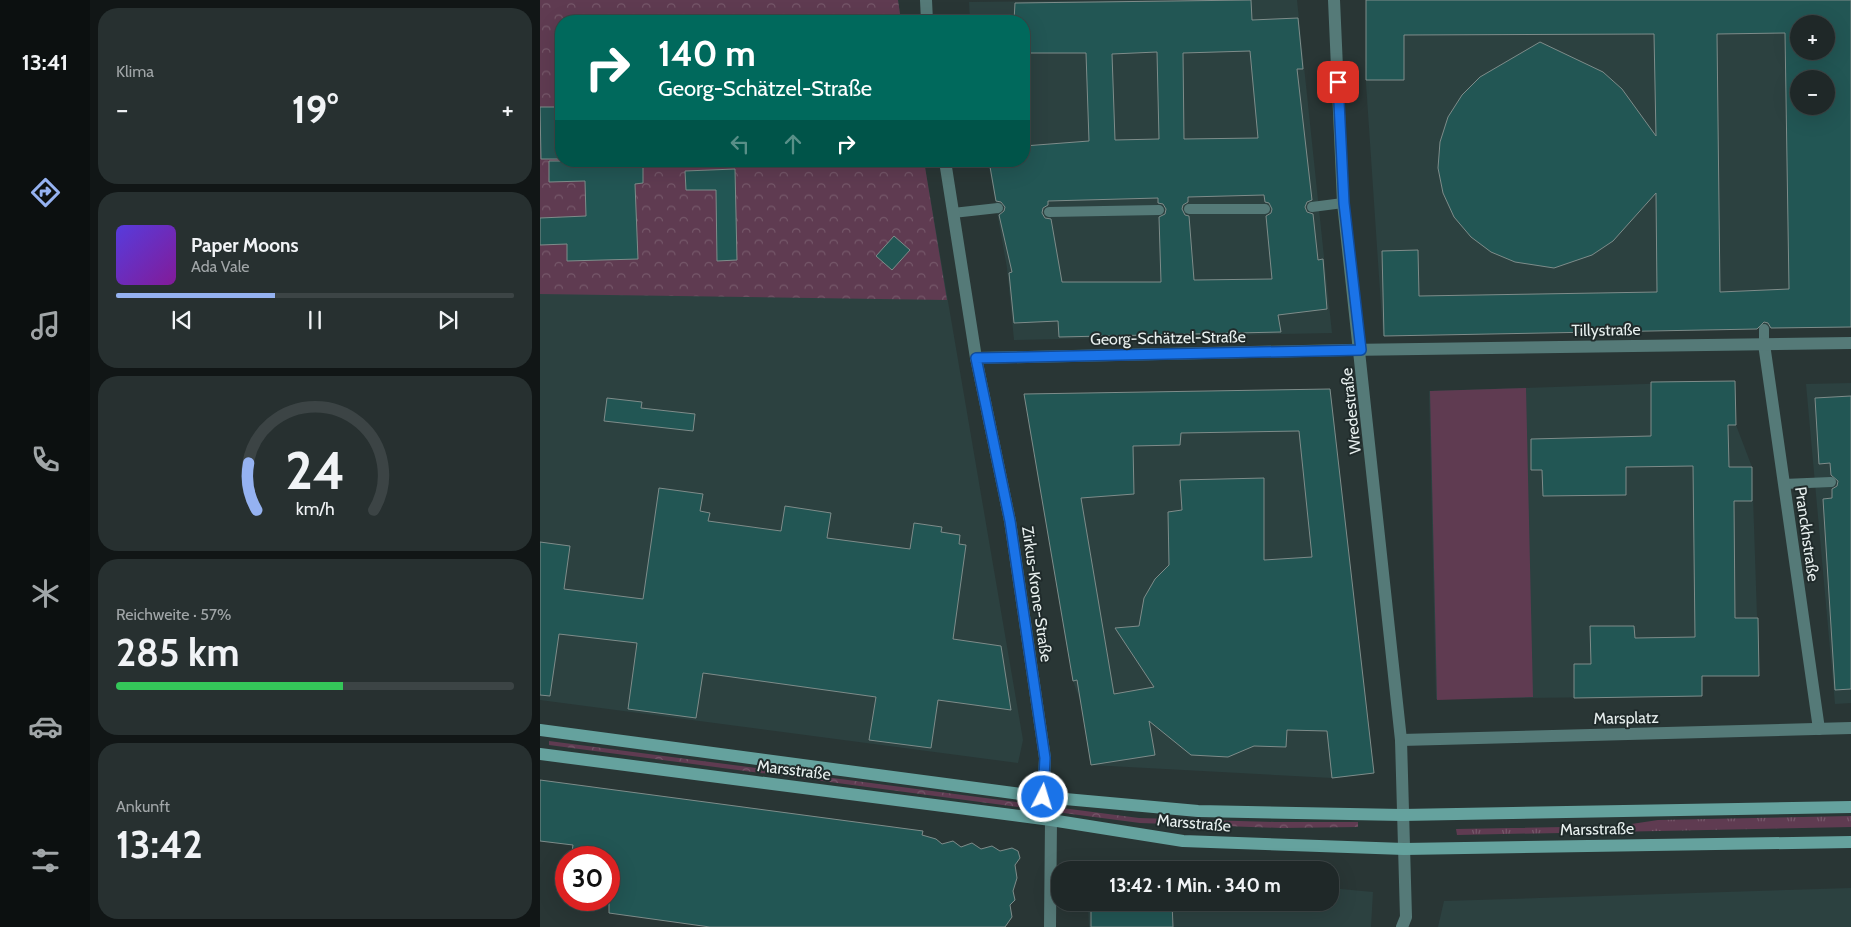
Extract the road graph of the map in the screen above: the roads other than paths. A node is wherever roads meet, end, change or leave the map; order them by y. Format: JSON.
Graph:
{"nodes":[{"id":1,"x":926,"y":0,"type":"edge"},
{"id":2,"x":1334,"y":0,"type":"edge"},
{"id":3,"x":927,"y":15,"type":"edge"},
{"id":4,"x":946,"y":167,"type":"edge"},
{"id":5,"x":1344,"y":203,"type":"junction"},
{"id":6,"x":1312,"y":207,"type":"dead end"},
{"id":7,"x":998,"y":208,"type":"dead end"},
{"id":8,"x":1189,"y":209,"type":"dead end"},
{"id":9,"x":1265,"y":209,"type":"dead end"},
{"id":10,"x":1158,"y":210,"type":"dead end"},
{"id":11,"x":1050,"y":212,"type":"dead end"},
{"id":12,"x":952,"y":213,"type":"junction"},
{"id":13,"x":1764,"y":329,"type":"dead end"},
{"id":14,"x":1851,"y":343,"type":"edge"},
{"id":15,"x":1764,"y":344,"type":"junction"},
{"id":16,"x":1361,"y":350,"type":"junction"},
{"id":17,"x":976,"y":358,"type":"junction"},
{"id":18,"x":1831,"y":482,"type":"dead end"},
{"id":19,"x":1784,"y":484,"type":"junction"},
{"id":20,"x":1851,"y":728,"type":"edge"},
{"id":21,"x":1819,"y":729,"type":"junction"},
{"id":22,"x":540,"y":730,"type":"edge"},
{"id":23,"x":1401,"y":740,"type":"junction"},
{"id":24,"x":540,"y":754,"type":"edge"},
{"id":25,"x":1043,"y":797,"type":"junction"},
{"id":26,"x":1851,"y":807,"type":"edge"},
{"id":27,"x":1402,"y":815,"type":"junction"},
{"id":28,"x":1051,"y":820,"type":"junction"},
{"id":29,"x":1851,"y":842,"type":"edge"},
{"id":30,"x":1404,"y":850,"type":"junction"},
{"id":31,"x":1050,"y":927,"type":"edge"},
{"id":32,"x":1402,"y":927,"type":"edge"}],
"edges":[{"from":1,"to":3,"type":"street"},
{"from":2,"to":5,"type":"street","name":"Wredestraße"},
{"from":4,"to":12,"type":"street","name":"Zirkus-Krone-Straße"},
{"from":5,"to":6,"type":"lane"},
{"from":5,"to":16,"type":"street","name":"Wredestraße"},
{"from":7,"to":12,"type":"lane"},
{"from":8,"to":9,"type":"lane"},
{"from":10,"to":11,"type":"lane"},
{"from":12,"to":17,"type":"street","name":"Zirkus-Krone-Straße"},
{"from":13,"to":15,"type":"lane"},
{"from":14,"to":15,"type":"street","name":"Tillystraße"},
{"from":15,"to":16,"type":"street","name":"Tillystraße"},
{"from":15,"to":19,"type":"street","name":"Pranckhstraße"},
{"from":16,"to":17,"type":"street","name":"Georg-Schätzel-Straße"},
{"from":16,"to":23,"type":"street","name":"Wredestraße"},
{"from":17,"to":25,"type":"street","name":"Zirkus-Krone-Straße"},
{"from":18,"to":19,"type":"lane"},
{"from":19,"to":21,"type":"street","name":"Pranckhstraße"},
{"from":20,"to":21,"type":"street","name":"Marsplatz"},
{"from":21,"to":23,"type":"street","name":"Marsplatz"},
{"from":22,"to":25,"type":"main road","name":"Marsstraße"},
{"from":23,"to":27,"type":"street","name":"Wredestraße"},
{"from":24,"to":28,"type":"main road","name":"Marsstraße"},
{"from":25,"to":27,"type":"main road","name":"Marsstraße"},
{"from":26,"to":27,"type":"main road","name":"Marsstraße"},
{"from":27,"to":30,"type":"street","name":"Wredestraße"},
{"from":28,"to":30,"type":"main road","name":"Marsstraße"},
{"from":28,"to":31,"type":"street"},
{"from":29,"to":30,"type":"main road","name":"Marsstraße"},
{"from":30,"to":32,"type":"street","name":"Wredestraße"}]}
